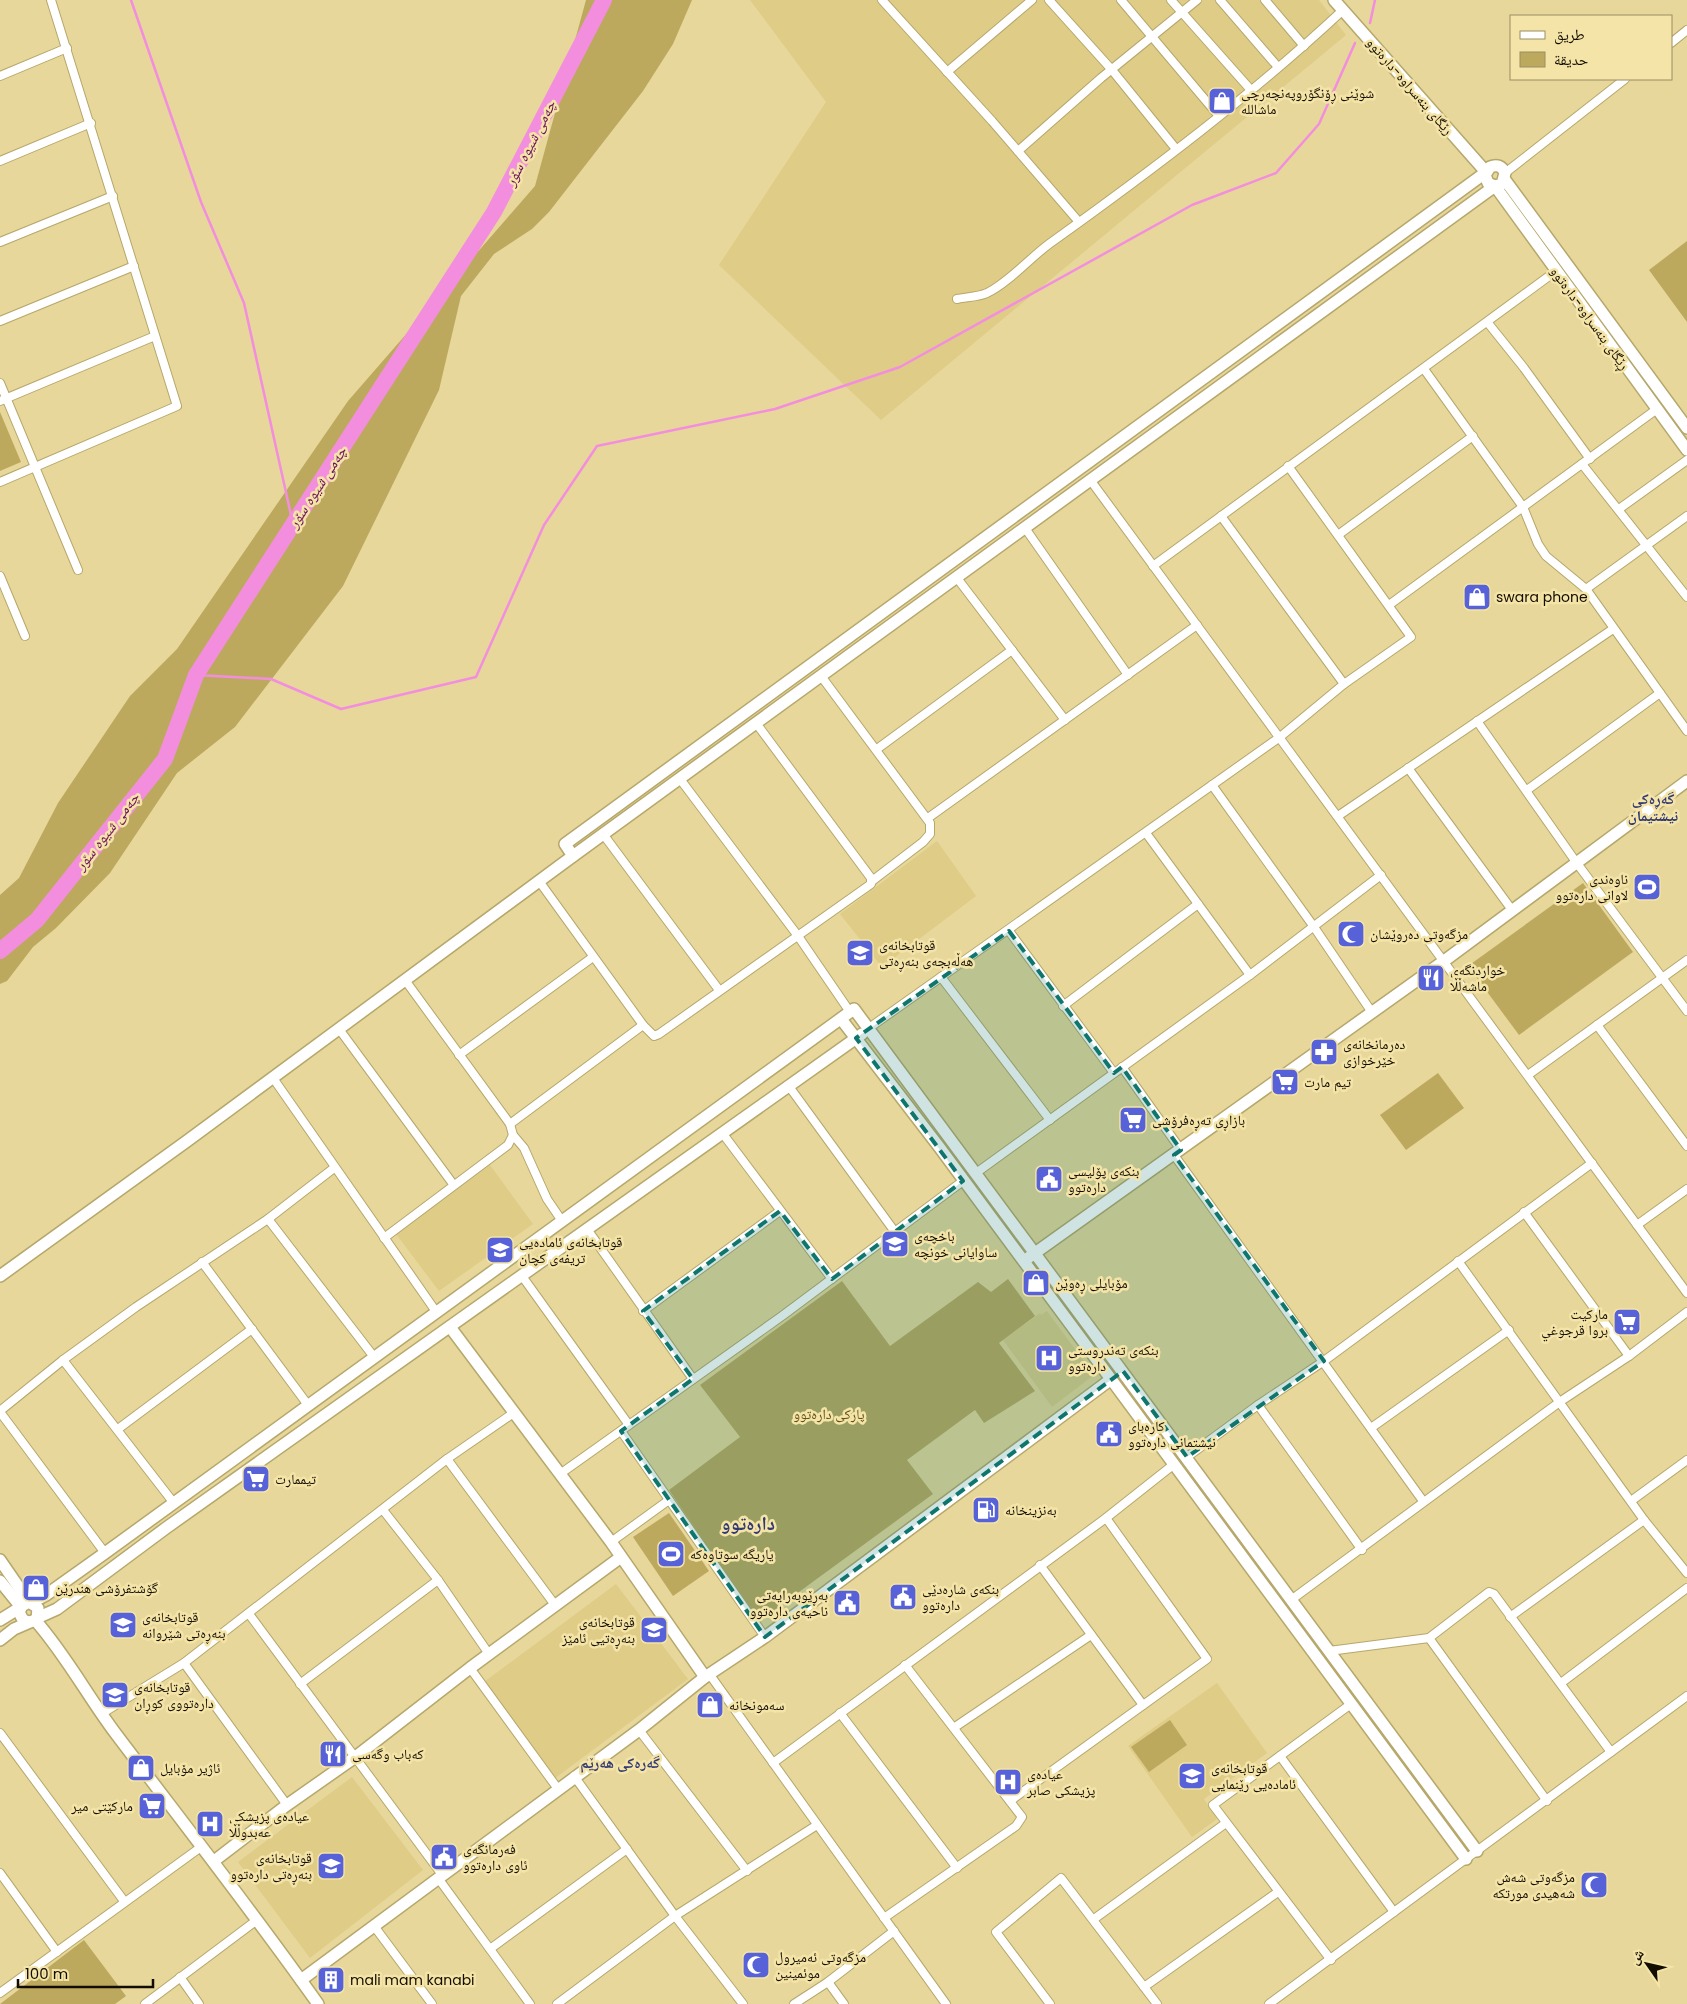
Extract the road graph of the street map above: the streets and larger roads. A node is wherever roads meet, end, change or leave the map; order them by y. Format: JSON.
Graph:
{"nodes":[{"id":1,"x":51,"y":0,"type":"edge"},
{"id":2,"x":882,"y":0,"type":"edge"},
{"id":3,"x":1032,"y":0,"type":"edge"},
{"id":4,"x":1049,"y":0,"type":"edge"},
{"id":5,"x":1121,"y":0,"type":"edge"},
{"id":6,"x":1171,"y":0,"type":"edge"},
{"id":7,"x":1197,"y":0,"type":"edge"},
{"id":8,"x":1220,"y":0,"type":"edge"},
{"id":9,"x":1265,"y":0,"type":"edge"},
{"id":10,"x":1334,"y":0,"type":"edge"},
{"id":11,"x":1343,"y":10,"type":"junction"},
{"id":12,"x":1182,"y":12,"type":"junction"},
{"id":13,"x":1687,"y":30,"type":"edge"},
{"id":14,"x":1153,"y":36,"type":"junction"},
{"id":15,"x":1672,"y":42,"type":"edge"},
{"id":16,"x":1304,"y":46,"type":"junction"},
{"id":17,"x":67,"y":48,"type":"junction"},
{"id":18,"x":1278,"y":67,"type":"junction"},
{"id":19,"x":1112,"y":70,"type":"junction"},
{"id":20,"x":947,"y":72,"type":"junction"},
{"id":21,"x":0,"y":76,"type":"edge"},
{"id":22,"x":1624,"y":80,"type":"edge"},
{"id":23,"x":1250,"y":89,"type":"junction"},
{"id":24,"x":1218,"y":115,"type":"junction"},
{"id":25,"x":91,"y":123,"type":"junction"},
{"id":26,"x":1176,"y":149,"type":"junction"},
{"id":27,"x":1018,"y":151,"type":"junction"},
{"id":28,"x":0,"y":161,"type":"edge"},
{"id":29,"x":1486,"y":172,"type":"junction"},
{"id":30,"x":1502,"y":180,"type":"junction"},
{"id":31,"x":112,"y":196,"type":"junction"},
{"id":32,"x":1079,"y":222,"type":"junction"},
{"id":33,"x":0,"y":242,"type":"edge"},
{"id":34,"x":134,"y":266,"type":"junction"},
{"id":35,"x":1556,"y":271,"type":"junction"},
{"id":36,"x":957,"y":299,"type":"dead end"},
{"id":37,"x":0,"y":321,"type":"edge"},
{"id":38,"x":1488,"y":322,"type":"junction"},
{"id":39,"x":155,"y":336,"type":"junction"},
{"id":40,"x":1424,"y":369,"type":"junction"},
{"id":41,"x":0,"y":383,"type":"edge"},
{"id":42,"x":3,"y":400,"type":"edge"},
{"id":43,"x":1657,"y":409,"type":"junction"},
{"id":44,"x":1687,"y":428,"type":"edge"},
{"id":45,"x":1473,"y":436,"type":"junction"},
{"id":46,"x":1687,"y":450,"type":"edge"},
{"id":47,"x":1590,"y":459,"type":"junction"},
{"id":48,"x":1687,"y":460,"type":"edge"},
{"id":49,"x":1582,"y":464,"type":"junction"},
{"id":50,"x":1288,"y":466,"type":"junction"},
{"id":51,"x":35,"y":467,"type":"junction"},
{"id":52,"x":1091,"y":481,"type":"junction"},
{"id":53,"x":0,"y":482,"type":"edge"},
{"id":54,"x":1523,"y":507,"type":"junction"},
{"id":55,"x":1619,"y":509,"type":"junction"},
{"id":56,"x":1221,"y":516,"type":"junction"},
{"id":57,"x":1687,"y":516,"type":"edge"},
{"id":58,"x":1025,"y":528,"type":"junction"},
{"id":59,"x":986,"y":536,"type":"junction"},
{"id":60,"x":1338,"y":536,"type":"junction"},
{"id":61,"x":1647,"y":544,"type":"junction"},
{"id":62,"x":995,"y":550,"type":"junction"},
{"id":63,"x":1153,"y":566,"type":"junction"},
{"id":64,"x":78,"y":570,"type":"dead end"},
{"id":65,"x":0,"y":576,"type":"edge"},
{"id":66,"x":957,"y":578,"type":"junction"},
{"id":67,"x":1586,"y":589,"type":"junction"},
{"id":68,"x":1687,"y":597,"type":"edge"},
{"id":69,"x":1389,"y":605,"type":"junction"},
{"id":70,"x":1197,"y":625,"type":"junction"},
{"id":71,"x":1613,"y":629,"type":"junction"},
{"id":72,"x":25,"y":636,"type":"dead end"},
{"id":73,"x":1012,"y":650,"type":"junction"},
{"id":74,"x":1128,"y":675,"type":"junction"},
{"id":75,"x":821,"y":676,"type":"junction"},
{"id":76,"x":1344,"y":684,"type":"junction"},
{"id":77,"x":1660,"y":693,"type":"junction"},
{"id":78,"x":1064,"y":720,"type":"junction"},
{"id":79,"x":1477,"y":721,"type":"junction"},
{"id":80,"x":756,"y":723,"type":"junction"},
{"id":81,"x":1687,"y":731,"type":"edge"},
{"id":82,"x":1280,"y":737,"type":"junction"},
{"id":83,"x":877,"y":750,"type":"junction"},
{"id":84,"x":1408,"y":768,"type":"junction"},
{"id":85,"x":680,"y":779,"type":"junction"},
{"id":86,"x":1687,"y":781,"type":"edge"},
{"id":87,"x":1212,"y":785,"type":"junction"},
{"id":88,"x":1527,"y":790,"type":"junction"},
{"id":89,"x":1338,"y":816,"type":"junction"},
{"id":90,"x":928,"y":818,"type":"junction"},
{"id":91,"x":1146,"y":833,"type":"junction"},
{"id":92,"x":603,"y":834,"type":"junction"},
{"id":93,"x":573,"y":856,"type":"junction"},
{"id":94,"x":1576,"y":862,"type":"junction"},
{"id":95,"x":1381,"y":875,"type":"junction"},
{"id":96,"x":538,"y":881,"type":"junction"},
{"id":97,"x":872,"y":882,"type":"junction"},
{"id":98,"x":1198,"y":904,"type":"junction"},
{"id":99,"x":1512,"y":910,"type":"junction"},
{"id":100,"x":1314,"y":927,"type":"junction"},
{"id":101,"x":1009,"y":931,"type":"junction"},
{"id":102,"x":798,"y":936,"type":"junction"},
{"id":103,"x":593,"y":957,"type":"junction"},
{"id":104,"x":1687,"y":960,"type":"edge"},
{"id":105,"x":1444,"y":961,"type":"junction"},
{"id":106,"x":1250,"y":975,"type":"junction"},
{"id":107,"x":941,"y":977,"type":"junction"},
{"id":108,"x":1662,"y":978,"type":"junction"},
{"id":109,"x":405,"y":980,"type":"junction"},
{"id":110,"x":719,"y":990,"type":"junction"},
{"id":111,"x":1063,"y":1006,"type":"junction"},
{"id":112,"x":1371,"y":1011,"type":"junction"},
{"id":113,"x":1687,"y":1011,"type":"edge"},
{"id":114,"x":848,"y":1013,"type":"junction"},
{"id":115,"x":643,"y":1025,"type":"junction"},
{"id":116,"x":1597,"y":1025,"type":"junction"},
{"id":117,"x":869,"y":1028,"type":"junction"},
{"id":118,"x":338,"y":1029,"type":"junction"},
{"id":119,"x":856,"y":1038,"type":"junction"},
{"id":120,"x":459,"y":1055,"type":"junction"},
{"id":121,"x":1122,"y":1067,"type":"junction"},
{"id":122,"x":1114,"y":1073,"type":"junction"},
{"id":123,"x":1528,"y":1075,"type":"junction"},
{"id":124,"x":272,"y":1078,"type":"junction"},
{"id":125,"x":788,"y":1085,"type":"junction"},
{"id":126,"x":1050,"y":1120,"type":"junction"},
{"id":127,"x":510,"y":1124,"type":"junction"},
{"id":128,"x":723,"y":1134,"type":"junction"},
{"id":129,"x":514,"y":1135,"type":"junction"},
{"id":130,"x":1687,"y":1146,"type":"edge"},
{"id":131,"x":1178,"y":1153,"type":"junction"},
{"id":132,"x":1592,"y":1163,"type":"junction"},
{"id":133,"x":334,"y":1168,"type":"junction"},
{"id":134,"x":976,"y":1173,"type":"junction"},
{"id":135,"x":963,"y":1181,"type":"junction"},
{"id":136,"x":453,"y":1184,"type":"junction"},
{"id":137,"x":1687,"y":1189,"type":"edge"},
{"id":138,"x":998,"y":1205,"type":"junction"},
{"id":139,"x":575,"y":1212,"type":"junction"},
{"id":140,"x":780,"y":1212,"type":"junction"},
{"id":141,"x":1524,"y":1212,"type":"junction"},
{"id":142,"x":988,"y":1213,"type":"junction"},
{"id":143,"x":268,"y":1219,"type":"junction"},
{"id":144,"x":562,"y":1221,"type":"junction"},
{"id":145,"x":1637,"y":1225,"type":"junction"},
{"id":146,"x":587,"y":1229,"type":"junction"},
{"id":147,"x":895,"y":1232,"type":"junction"},
{"id":148,"x":384,"y":1238,"type":"junction"},
{"id":149,"x":1034,"y":1253,"type":"junction"},
{"id":150,"x":1458,"y":1261,"type":"junction"},
{"id":151,"x":202,"y":1262,"type":"junction"},
{"id":152,"x":1023,"y":1262,"type":"junction"},
{"id":153,"x":0,"y":1276,"type":"edge"},
{"id":154,"x":522,"y":1276,"type":"junction"},
{"id":155,"x":832,"y":1279,"type":"junction"},
{"id":156,"x":1687,"y":1293,"type":"edge"},
{"id":157,"x":643,"y":1310,"type":"junction"},
{"id":158,"x":1687,"y":1312,"type":"edge"},
{"id":159,"x":436,"y":1313,"type":"junction"},
{"id":160,"x":450,"y":1327,"type":"junction"},
{"id":161,"x":252,"y":1329,"type":"junction"},
{"id":162,"x":1509,"y":1330,"type":"junction"},
{"id":163,"x":1629,"y":1356,"type":"junction"},
{"id":164,"x":374,"y":1357,"type":"junction"},
{"id":165,"x":63,"y":1360,"type":"junction"},
{"id":166,"x":1324,"y":1361,"type":"junction"},
{"id":167,"x":1123,"y":1371,"type":"junction"},
{"id":168,"x":693,"y":1378,"type":"junction"},
{"id":169,"x":1110,"y":1380,"type":"junction"},
{"id":170,"x":1561,"y":1402,"type":"junction"},
{"id":171,"x":308,"y":1405,"type":"junction"},
{"id":172,"x":1258,"y":1405,"type":"junction"},
{"id":173,"x":0,"y":1411,"type":"edge"},
{"id":174,"x":515,"y":1412,"type":"junction"},
{"id":175,"x":629,"y":1425,"type":"junction"},
{"id":176,"x":1371,"y":1428,"type":"junction"},
{"id":177,"x":118,"y":1429,"type":"junction"},
{"id":178,"x":621,"y":1431,"type":"junction"},
{"id":179,"x":1187,"y":1457,"type":"junction"},
{"id":180,"x":448,"y":1459,"type":"junction"},
{"id":181,"x":1687,"y":1460,"type":"edge"},
{"id":182,"x":1174,"y":1465,"type":"junction"},
{"id":183,"x":560,"y":1474,"type":"junction"},
{"id":184,"x":669,"y":1500,"type":"junction"},
{"id":185,"x":1424,"y":1501,"type":"junction"},
{"id":186,"x":1631,"y":1501,"type":"junction"},
{"id":187,"x":173,"y":1502,"type":"junction"},
{"id":188,"x":383,"y":1510,"type":"junction"},
{"id":189,"x":1106,"y":1518,"type":"junction"},
{"id":190,"x":1644,"y":1520,"type":"junction"},
{"id":191,"x":611,"y":1542,"type":"junction"},
{"id":192,"x":1362,"y":1550,"type":"junction"},
{"id":193,"x":105,"y":1553,"type":"junction"},
{"id":194,"x":621,"y":1557,"type":"junction"},
{"id":195,"x":0,"y":1560,"type":"edge"},
{"id":196,"x":1040,"y":1565,"type":"junction"},
{"id":197,"x":1687,"y":1573,"type":"edge"},
{"id":198,"x":438,"y":1580,"type":"junction"},
{"id":199,"x":0,"y":1581,"type":"edge"},
{"id":200,"x":1687,"y":1588,"type":"edge"},
{"id":201,"x":1291,"y":1600,"type":"junction"},
{"id":202,"x":27,"y":1604,"type":"junction"},
{"id":203,"x":555,"y":1605,"type":"junction"},
{"id":204,"x":249,"y":1614,"type":"junction"},
{"id":205,"x":1510,"y":1617,"type":"junction"},
{"id":206,"x":0,"y":1620,"type":"edge"},
{"id":207,"x":34,"y":1620,"type":"junction"},
{"id":208,"x":1091,"y":1635,"type":"junction"},
{"id":209,"x":765,"y":1638,"type":"junction"},
{"id":210,"x":1429,"y":1638,"type":"junction"},
{"id":211,"x":0,"y":1640,"type":"edge"},
{"id":212,"x":1329,"y":1652,"type":"junction"},
{"id":213,"x":489,"y":1654,"type":"junction"},
{"id":214,"x":184,"y":1662,"type":"junction"},
{"id":215,"x":905,"y":1665,"type":"junction"},
{"id":216,"x":470,"y":1668,"type":"junction"},
{"id":217,"x":708,"y":1676,"type":"junction"},
{"id":218,"x":1561,"y":1683,"type":"junction"},
{"id":219,"x":300,"y":1684,"type":"junction"},
{"id":220,"x":1687,"y":1696,"type":"edge"},
{"id":221,"x":1143,"y":1704,"type":"junction"},
{"id":222,"x":1351,"y":1704,"type":"junction"},
{"id":223,"x":840,"y":1713,"type":"junction"},
{"id":224,"x":101,"y":1714,"type":"junction"},
{"id":225,"x":956,"y":1728,"type":"junction"},
{"id":226,"x":639,"y":1730,"type":"junction"},
{"id":227,"x":0,"y":1733,"type":"edge"},
{"id":228,"x":1611,"y":1752,"type":"junction"},
{"id":229,"x":1280,"y":1756,"type":"junction"},
{"id":230,"x":354,"y":1758,"type":"junction"},
{"id":231,"x":773,"y":1763,"type":"junction"},
{"id":232,"x":574,"y":1776,"type":"junction"},
{"id":233,"x":558,"y":1789,"type":"junction"},
{"id":234,"x":1010,"y":1801,"type":"junction"},
{"id":235,"x":1547,"y":1801,"type":"junction"},
{"id":236,"x":287,"y":1805,"type":"junction"},
{"id":237,"x":1226,"y":1822,"type":"junction"},
{"id":238,"x":817,"y":1825,"type":"junction"},
{"id":239,"x":201,"y":1848,"type":"junction"},
{"id":240,"x":627,"y":1849,"type":"junction"},
{"id":241,"x":1477,"y":1851,"type":"junction"},
{"id":242,"x":1466,"y":1859,"type":"junction"},
{"id":243,"x":214,"y":1861,"type":"junction"},
{"id":244,"x":957,"y":1868,"type":"junction"},
{"id":245,"x":747,"y":1871,"type":"junction"},
{"id":246,"x":0,"y":1873,"type":"edge"},
{"id":247,"x":440,"y":1877,"type":"junction"},
{"id":248,"x":3,"y":1882,"type":"edge"},
{"id":249,"x":1278,"y":1892,"type":"junction"},
{"id":250,"x":124,"y":1901,"type":"junction"},
{"id":251,"x":1394,"y":1912,"type":"junction"},
{"id":252,"x":676,"y":1916,"type":"junction"},
{"id":253,"x":884,"y":1918,"type":"junction"},
{"id":254,"x":1094,"y":1919,"type":"junction"},
{"id":255,"x":257,"y":1920,"type":"junction"},
{"id":256,"x":374,"y":1926,"type":"junction"},
{"id":257,"x":894,"y":1931,"type":"junction"},
{"id":258,"x":490,"y":1949,"type":"junction"},
{"id":259,"x":57,"y":1952,"type":"junction"},
{"id":260,"x":1331,"y":1960,"type":"junction"},
{"id":261,"x":180,"y":1977,"type":"junction"},
{"id":262,"x":301,"y":1980,"type":"junction"},
{"id":263,"x":828,"y":1982,"type":"junction"},
{"id":264,"x":1144,"y":1987,"type":"junction"},
{"id":265,"x":0,"y":1993,"type":"edge"},
{"id":266,"x":144,"y":2004,"type":"edge"},
{"id":267,"x":199,"y":2004,"type":"edge"},
{"id":268,"x":318,"y":2004,"type":"edge"},
{"id":269,"x":432,"y":2004,"type":"edge"},
{"id":270,"x":530,"y":2004,"type":"edge"},
{"id":271,"x":557,"y":2004,"type":"edge"},
{"id":272,"x":743,"y":2004,"type":"edge"},
{"id":273,"x":794,"y":2004,"type":"edge"},
{"id":274,"x":844,"y":2004,"type":"edge"},
{"id":275,"x":946,"y":2004,"type":"edge"},
{"id":276,"x":1050,"y":2004,"type":"edge"},
{"id":277,"x":1157,"y":2004,"type":"edge"},
{"id":278,"x":1269,"y":2004,"type":"edge"}],
"edges":[{"from":1,"to":17,"type":"street"},
{"from":2,"to":20,"type":"street"},
{"from":3,"to":20,"type":"street"},
{"from":4,"to":19,"type":"street"},
{"from":5,"to":14,"type":"street"},
{"from":6,"to":12,"type":"street"},
{"from":7,"to":12,"type":"street"},
{"from":8,"to":18,"type":"street"},
{"from":9,"to":16,"type":"street"},
{"from":10,"to":11,"type":"street","name":"رێگای بنەسراوە-دارەتوو"},
{"from":11,"to":16,"type":"street"},
{"from":11,"to":29,"type":"street","name":"رێگای بنەسراوە-دارەتوو"},
{"from":12,"to":14,"type":"street"},
{"from":12,"to":23,"type":"street"},
{"from":13,"to":15,"type":"street"},
{"from":14,"to":19,"type":"street"},
{"from":14,"to":24,"type":"street"},
{"from":16,"to":18,"type":"street"},
{"from":17,"to":21,"type":"street"},
{"from":17,"to":25,"type":"street"},
{"from":18,"to":23,"type":"street"},
{"from":19,"to":26,"type":"street"},
{"from":19,"to":27,"type":"street"},
{"from":20,"to":27,"type":"street"},
{"from":22,"to":30,"type":"street"},
{"from":23,"to":24,"type":"street"},
{"from":24,"to":26,"type":"street"},
{"from":25,"to":28,"type":"street"},
{"from":25,"to":31,"type":"street"},
{"from":26,"to":32,"type":"street"},
{"from":27,"to":32,"type":"street"},
{"from":29,"to":30,"type":"street","name":"رێگای بنەسراوە-دارەتوو"},
{"from":29,"to":30,"type":"street"},
{"from":29,"to":59,"type":"street"},
{"from":30,"to":35,"type":"street","name":"ڕێگای بنەسراوە-دارەتوو"},
{"from":30,"to":44,"type":"street","name":"ڕێگای بنەسراوە-دارەتوو"},
{"from":30,"to":52,"type":"street"},
{"from":31,"to":33,"type":"street"},
{"from":31,"to":34,"type":"street"},
{"from":32,"to":36,"type":"street"},
{"from":34,"to":37,"type":"street"},
{"from":34,"to":39,"type":"street"},
{"from":35,"to":38,"type":"street"},
{"from":35,"to":43,"type":"street","name":"ڕێگای بنەسراوە-دارەتوو"},
{"from":38,"to":40,"type":"street"},
{"from":38,"to":47,"type":"street"},
{"from":39,"to":42,"type":"street"},
{"from":39,"to":51,"type":"street"},
{"from":40,"to":45,"type":"street"},
{"from":40,"to":50,"type":"street"},
{"from":41,"to":42,"type":"street"},
{"from":42,"to":51,"type":"street"},
{"from":43,"to":46,"type":"street","name":"ڕێگای بنەسراوە-دارەتوو"},
{"from":43,"to":47,"type":"street"},
{"from":45,"to":54,"type":"street"},
{"from":45,"to":60,"type":"street"},
{"from":47,"to":49,"type":"street"},
{"from":48,"to":55,"type":"street"},
{"from":49,"to":54,"type":"street"},
{"from":49,"to":55,"type":"street"},
{"from":50,"to":56,"type":"street"},
{"from":50,"to":60,"type":"street"},
{"from":51,"to":53,"type":"street"},
{"from":51,"to":64,"type":"street"},
{"from":52,"to":58,"type":"street"},
{"from":52,"to":63,"type":"street"},
{"from":54,"to":67,"type":"street"},
{"from":54,"to":69,"type":"street"},
{"from":55,"to":61,"type":"street"},
{"from":56,"to":63,"type":"street"},
{"from":56,"to":76,"type":"street"},
{"from":57,"to":61,"type":"street"},
{"from":58,"to":62,"type":"street"},
{"from":58,"to":74,"type":"street"},
{"from":59,"to":62,"type":"street"},
{"from":59,"to":93,"type":"street"},
{"from":60,"to":69,"type":"street"},
{"from":61,"to":67,"type":"street"},
{"from":61,"to":68,"type":"street"},
{"from":62,"to":66,"type":"street"},
{"from":63,"to":70,"type":"street"},
{"from":65,"to":72,"type":"street"},
{"from":66,"to":73,"type":"street"},
{"from":66,"to":75,"type":"street"},
{"from":67,"to":71,"type":"street"},
{"from":69,"to":76,"type":"street"},
{"from":70,"to":74,"type":"street"},
{"from":70,"to":82,"type":"street"},
{"from":71,"to":77,"type":"street"},
{"from":71,"to":79,"type":"street"},
{"from":73,"to":78,"type":"street"},
{"from":73,"to":83,"type":"street"},
{"from":74,"to":78,"type":"street"},
{"from":75,"to":80,"type":"street"},
{"from":75,"to":83,"type":"street"},
{"from":76,"to":82,"type":"street"},
{"from":77,"to":81,"type":"street"},
{"from":77,"to":88,"type":"street"},
{"from":78,"to":90,"type":"street"},
{"from":79,"to":84,"type":"street"},
{"from":79,"to":88,"type":"street"},
{"from":80,"to":85,"type":"street"},
{"from":80,"to":97,"type":"street"},
{"from":82,"to":87,"type":"street"},
{"from":82,"to":89,"type":"street"},
{"from":83,"to":90,"type":"street"},
{"from":84,"to":89,"type":"street"},
{"from":84,"to":99,"type":"street"},
{"from":85,"to":92,"type":"street"},
{"from":85,"to":102,"type":"street"},
{"from":86,"to":94,"type":"street"},
{"from":87,"to":91,"type":"street"},
{"from":87,"to":100,"type":"street"},
{"from":88,"to":94,"type":"street"},
{"from":89,"to":95,"type":"street"},
{"from":90,"to":97,"type":"street"},
{"from":91,"to":98,"type":"street"},
{"from":91,"to":101,"type":"street"},
{"from":92,"to":93,"type":"street"},
{"from":92,"to":110,"type":"street"},
{"from":93,"to":96,"type":"street"},
{"from":94,"to":99,"type":"street"},
{"from":94,"to":108,"type":"street"},
{"from":95,"to":100,"type":"street"},
{"from":95,"to":105,"type":"street"},
{"from":96,"to":103,"type":"street"},
{"from":96,"to":109,"type":"street"},
{"from":97,"to":102,"type":"street"},
{"from":98,"to":106,"type":"street"},
{"from":98,"to":111,"type":"street"},
{"from":99,"to":105,"type":"street"},
{"from":100,"to":106,"type":"street"},
{"from":100,"to":112,"type":"street"},
{"from":101,"to":107,"type":"street"},
{"from":101,"to":111,"type":"street"},
{"from":102,"to":110,"type":"street"},
{"from":102,"to":114,"type":"street"},
{"from":103,"to":115,"type":"street"},
{"from":103,"to":120,"type":"street"},
{"from":104,"to":108,"type":"street"},
{"from":105,"to":112,"type":"street"},
{"from":105,"to":123,"type":"street"},
{"from":106,"to":121,"type":"street"},
{"from":107,"to":117,"type":"street"},
{"from":107,"to":126,"type":"street"},
{"from":108,"to":113,"type":"street"},
{"from":108,"to":116,"type":"street"},
{"from":109,"to":118,"type":"street"},
{"from":109,"to":120,"type":"street"},
{"from":110,"to":115,"type":"street"},
{"from":111,"to":122,"type":"street"},
{"from":112,"to":131,"type":"street"},
{"from":114,"to":117,"type":"street"},
{"from":114,"to":119,"type":"street"},
{"from":114,"to":139,"type":"street"},
{"from":115,"to":127,"type":"street"},
{"from":116,"to":123,"type":"street"},
{"from":116,"to":130,"type":"street"},
{"from":117,"to":119,"type":"street"},
{"from":117,"to":134,"type":"street"},
{"from":118,"to":124,"type":"street"},
{"from":118,"to":136,"type":"street"},
{"from":119,"to":125,"type":"street"},
{"from":119,"to":135,"type":"street"},
{"from":120,"to":127,"type":"street"},
{"from":121,"to":122,"type":"street"},
{"from":121,"to":131,"type":"street"},
{"from":122,"to":126,"type":"street"},
{"from":123,"to":132,"type":"street"},
{"from":124,"to":133,"type":"street"},
{"from":124,"to":153,"type":"street"},
{"from":125,"to":128,"type":"street"},
{"from":125,"to":147,"type":"street"},
{"from":126,"to":134,"type":"street"},
{"from":127,"to":129,"type":"street"},
{"from":128,"to":140,"type":"street"},
{"from":128,"to":146,"type":"street"},
{"from":129,"to":136,"type":"street"},
{"from":129,"to":144,"type":"street"},
{"from":131,"to":149,"type":"street"},
{"from":131,"to":166,"type":"street"},
{"from":132,"to":141,"type":"street"},
{"from":132,"to":145,"type":"street"},
{"from":133,"to":143,"type":"street"},
{"from":133,"to":148,"type":"street"},
{"from":134,"to":138,"type":"street"},
{"from":135,"to":142,"type":"street"},
{"from":135,"to":147,"type":"street"},
{"from":136,"to":148,"type":"street"},
{"from":137,"to":145,"type":"street"},
{"from":138,"to":142,"type":"street"},
{"from":138,"to":149,"type":"street"},
{"from":139,"to":144,"type":"street"},
{"from":139,"to":146,"type":"street"},
{"from":140,"to":155,"type":"street"},
{"from":140,"to":157,"type":"street"},
{"from":141,"to":150,"type":"street"},
{"from":141,"to":163,"type":"street"},
{"from":142,"to":152,"type":"street"},
{"from":143,"to":151,"type":"street"},
{"from":143,"to":164,"type":"street"},
{"from":144,"to":159,"type":"street"},
{"from":145,"to":156,"type":"street"},
{"from":146,"to":154,"type":"street"},
{"from":146,"to":157,"type":"street"},
{"from":147,"to":155,"type":"street"},
{"from":148,"to":159,"type":"street"},
{"from":149,"to":152,"type":"street"},
{"from":149,"to":167,"type":"street"},
{"from":150,"to":162,"type":"street"},
{"from":150,"to":166,"type":"street"},
{"from":151,"to":161,"type":"street"},
{"from":151,"to":165,"type":"street"},
{"from":152,"to":169,"type":"street"},
{"from":154,"to":160,"type":"street"},
{"from":154,"to":175,"type":"street"},
{"from":155,"to":168,"type":"street"},
{"from":157,"to":168,"type":"street"},
{"from":158,"to":163,"type":"street"},
{"from":159,"to":164,"type":"street"},
{"from":160,"to":174,"type":"street"},
{"from":160,"to":207,"type":"street"},
{"from":161,"to":171,"type":"street"},
{"from":161,"to":177,"type":"street"},
{"from":162,"to":170,"type":"street"},
{"from":162,"to":176,"type":"street"},
{"from":163,"to":170,"type":"street"},
{"from":164,"to":171,"type":"street"},
{"from":165,"to":173,"type":"street"},
{"from":165,"to":177,"type":"street"},
{"from":166,"to":172,"type":"street"},
{"from":166,"to":176,"type":"street"},
{"from":167,"to":169,"type":"street"},
{"from":167,"to":179,"type":"street"},
{"from":168,"to":175,"type":"street"},
{"from":169,"to":182,"type":"street"},
{"from":169,"to":209,"type":"street"},
{"from":170,"to":185,"type":"street"},
{"from":170,"to":186,"type":"street"},
{"from":171,"to":187,"type":"street"},
{"from":172,"to":179,"type":"street"},
{"from":172,"to":192,"type":"street"},
{"from":173,"to":193,"type":"street"},
{"from":174,"to":180,"type":"street"},
{"from":174,"to":183,"type":"street"},
{"from":175,"to":178,"type":"street"},
{"from":176,"to":185,"type":"street"},
{"from":177,"to":187,"type":"street"},
{"from":178,"to":183,"type":"street"},
{"from":178,"to":184,"type":"street"},
{"from":179,"to":201,"type":"street"},
{"from":180,"to":188,"type":"street"},
{"from":180,"to":203,"type":"street"},
{"from":181,"to":186,"type":"street"},
{"from":182,"to":189,"type":"street"},
{"from":182,"to":222,"type":"street"},
{"from":183,"to":191,"type":"street"},
{"from":184,"to":191,"type":"street"},
{"from":184,"to":209,"type":"street"},
{"from":185,"to":192,"type":"street"},
{"from":186,"to":190,"type":"street"},
{"from":187,"to":193,"type":"street"},
{"from":188,"to":198,"type":"street"},
{"from":188,"to":204,"type":"street"},
{"from":189,"to":196,"type":"street"},
{"from":189,"to":221,"type":"street"},
{"from":190,"to":197,"type":"street"},
{"from":190,"to":205,"type":"street"},
{"from":191,"to":194,"type":"street"},
{"from":192,"to":201,"type":"street"},
{"from":193,"to":202,"type":"street"},
{"from":194,"to":203,"type":"street"},
{"from":194,"to":217,"type":"street"},
{"from":195,"to":202,"type":"street"},
{"from":196,"to":208,"type":"street"},
{"from":196,"to":215,"type":"street"},
{"from":198,"to":213,"type":"street"},
{"from":198,"to":219,"type":"street"},
{"from":199,"to":202,"type":"street"},
{"from":200,"to":218,"type":"street"},
{"from":201,"to":212,"type":"street"},
{"from":202,"to":206,"type":"street"},
{"from":202,"to":207,"type":"street"},
{"from":202,"to":207,"type":"street"},
{"from":203,"to":213,"type":"street"},
{"from":204,"to":214,"type":"street"},
{"from":204,"to":219,"type":"street"},
{"from":205,"to":210,"type":"street"},
{"from":205,"to":218,"type":"street"},
{"from":207,"to":211,"type":"street"},
{"from":207,"to":224,"type":"street"},
{"from":208,"to":221,"type":"street"},
{"from":208,"to":225,"type":"street"},
{"from":209,"to":217,"type":"street"},
{"from":210,"to":212,"type":"street"},
{"from":210,"to":235,"type":"street"},
{"from":212,"to":241,"type":"street"},
{"from":213,"to":216,"type":"street"},
{"from":214,"to":224,"type":"street"},
{"from":214,"to":236,"type":"street"},
{"from":215,"to":223,"type":"street"},
{"from":215,"to":225,"type":"street"},
{"from":216,"to":230,"type":"street"},
{"from":216,"to":233,"type":"street"},
{"from":217,"to":226,"type":"street"},
{"from":217,"to":231,"type":"street"},
{"from":218,"to":228,"type":"street"},
{"from":219,"to":230,"type":"street"},
{"from":220,"to":228,"type":"street"},
{"from":221,"to":234,"type":"street"},
{"from":222,"to":229,"type":"street"},
{"from":222,"to":242,"type":"street"},
{"from":223,"to":231,"type":"street"},
{"from":223,"to":244,"type":"street"},
{"from":224,"to":239,"type":"street"},
{"from":225,"to":234,"type":"street"},
{"from":226,"to":232,"type":"street"},
{"from":226,"to":245,"type":"street"},
{"from":227,"to":250,"type":"street"},
{"from":228,"to":235,"type":"street"},
{"from":229,"to":237,"type":"street"},
{"from":229,"to":251,"type":"street"},
{"from":230,"to":236,"type":"street"},
{"from":230,"to":247,"type":"street"},
{"from":231,"to":238,"type":"street"},
{"from":232,"to":233,"type":"street"},
{"from":232,"to":240,"type":"street"},
{"from":233,"to":247,"type":"street"},
{"from":234,"to":244,"type":"street"},
{"from":235,"to":241,"type":"street"},
{"from":236,"to":243,"type":"street"},
{"from":237,"to":249,"type":"street"},
{"from":237,"to":254,"type":"street"},
{"from":238,"to":245,"type":"street"},
{"from":238,"to":253,"type":"street"},
{"from":239,"to":243,"type":"street"},
{"from":239,"to":250,"type":"street"},
{"from":240,"to":252,"type":"street"},
{"from":240,"to":258,"type":"street"},
{"from":241,"to":242,"type":"street"},
{"from":242,"to":251,"type":"street"},
{"from":243,"to":255,"type":"street"},
{"from":244,"to":253,"type":"street"},
{"from":245,"to":252,"type":"street"},
{"from":246,"to":248,"type":"street"},
{"from":247,"to":256,"type":"street"},
{"from":247,"to":258,"type":"street"},
{"from":248,"to":259,"type":"street"},
{"from":249,"to":260,"type":"street"},
{"from":249,"to":264,"type":"street"},
{"from":250,"to":259,"type":"street"},
{"from":251,"to":260,"type":"street"},
{"from":252,"to":271,"type":"street"},
{"from":252,"to":272,"type":"street"},
{"from":253,"to":257,"type":"street"},
{"from":254,"to":264,"type":"street"},
{"from":254,"to":276,"type":"street"},
{"from":255,"to":261,"type":"street"},
{"from":255,"to":262,"type":"street"},
{"from":256,"to":262,"type":"street"},
{"from":256,"to":269,"type":"street"},
{"from":257,"to":263,"type":"street"},
{"from":257,"to":275,"type":"street"},
{"from":258,"to":270,"type":"street"},
{"from":259,"to":265,"type":"street"},
{"from":260,"to":278,"type":"street"},
{"from":261,"to":266,"type":"street"},
{"from":261,"to":267,"type":"street"},
{"from":262,"to":268,"type":"street"},
{"from":263,"to":273,"type":"street"},
{"from":263,"to":274,"type":"street"},
{"from":264,"to":277,"type":"street"}]}
